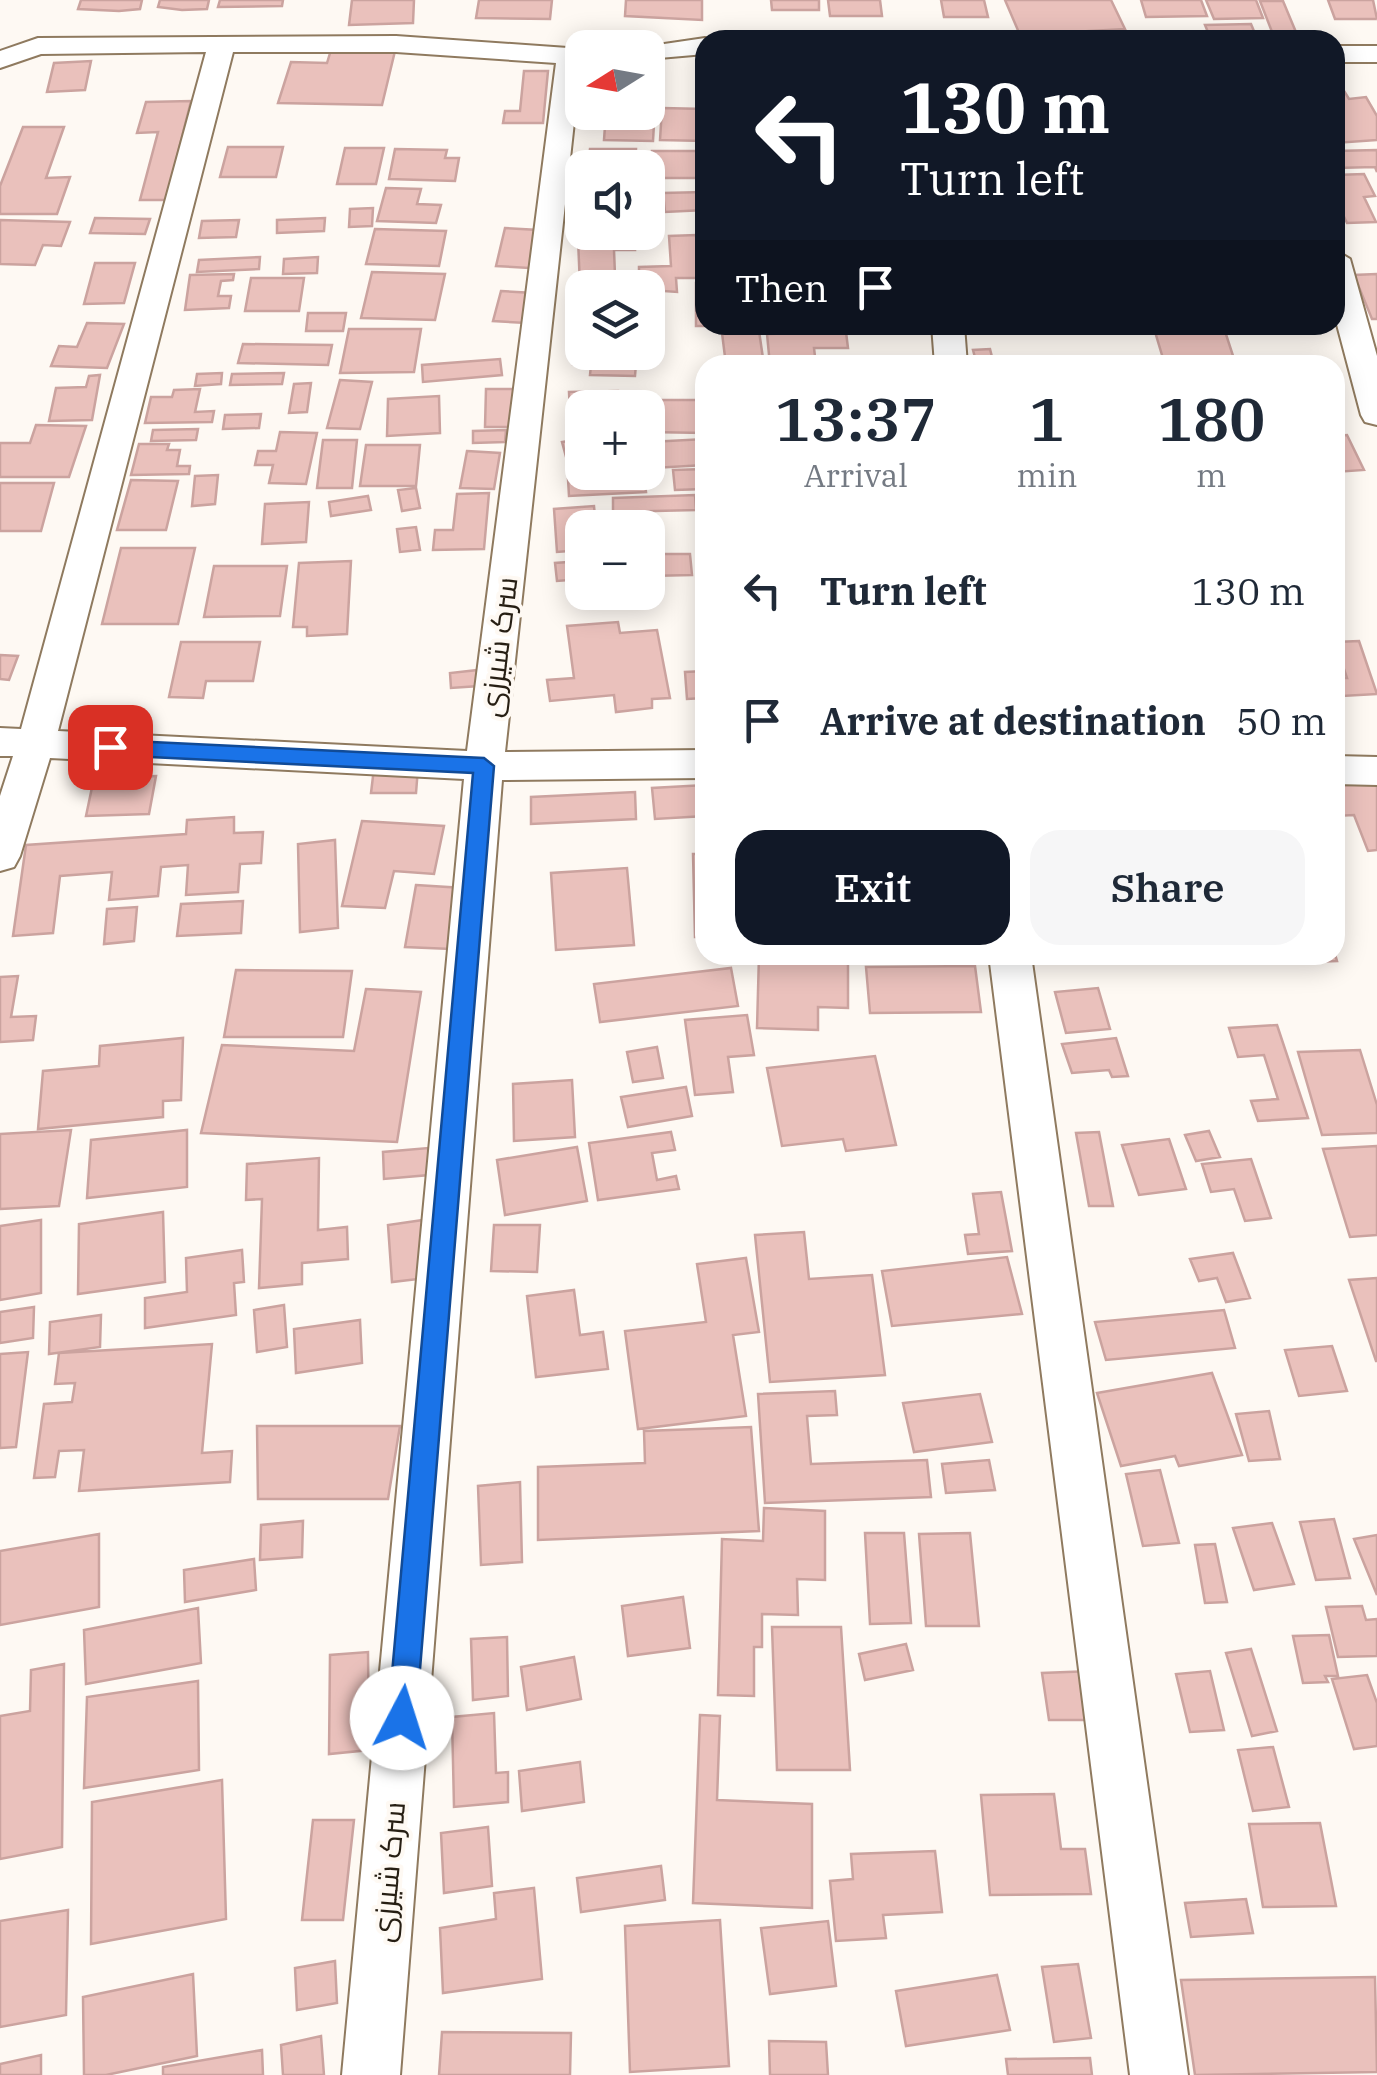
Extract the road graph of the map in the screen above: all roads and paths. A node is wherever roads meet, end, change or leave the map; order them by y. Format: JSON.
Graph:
{"nodes":[{"id":1,"x":222,"y":44,"type":"junction"},
{"id":2,"x":695,"y":47,"type":"edge"},
{"id":3,"x":665,"y":50,"type":"edge"},
{"id":4,"x":1345,"y":54,"type":"edge"},
{"id":5,"x":1377,"y":54,"type":"edge"},
{"id":6,"x":565,"y":56,"type":"edge"},
{"id":7,"x":0,"y":60,"type":"edge"},
{"id":8,"x":567,"y":130,"type":"edge"},
{"id":9,"x":1345,"y":296,"type":"edge"},
{"id":10,"x":1377,"y":414,"type":"edge"},
{"id":11,"x":18,"y":743,"type":"edge"},
{"id":12,"x":695,"y":764,"type":"edge"},
{"id":13,"x":484,"y":766,"type":"junction"},
{"id":14,"x":1345,"y":770,"type":"edge"},
{"id":15,"x":1377,"y":771,"type":"edge"},
{"id":16,"x":0,"y":856,"type":"edge"},
{"id":17,"x":1011,"y":965,"type":"edge"},
{"id":18,"x":371,"y":2075,"type":"edge"},
{"id":19,"x":1159,"y":2075,"type":"edge"}],
"edges":[{"from":1,"to":6,"type":"street"},
{"from":1,"to":7,"type":"street"},
{"from":1,"to":11,"type":"street"},
{"from":2,"to":3,"type":"street"},
{"from":4,"to":5,"type":"street"},
{"from":8,"to":13,"type":"street","name":"سرک شیرزی"},
{"from":9,"to":10,"type":"street"},
{"from":11,"to":13,"type":"street"},
{"from":11,"to":16,"type":"street"},
{"from":12,"to":13,"type":"street"},
{"from":13,"to":18,"type":"street","name":"سرک شیرزی"},
{"from":14,"to":15,"type":"street"},
{"from":17,"to":19,"type":"street"}]}
